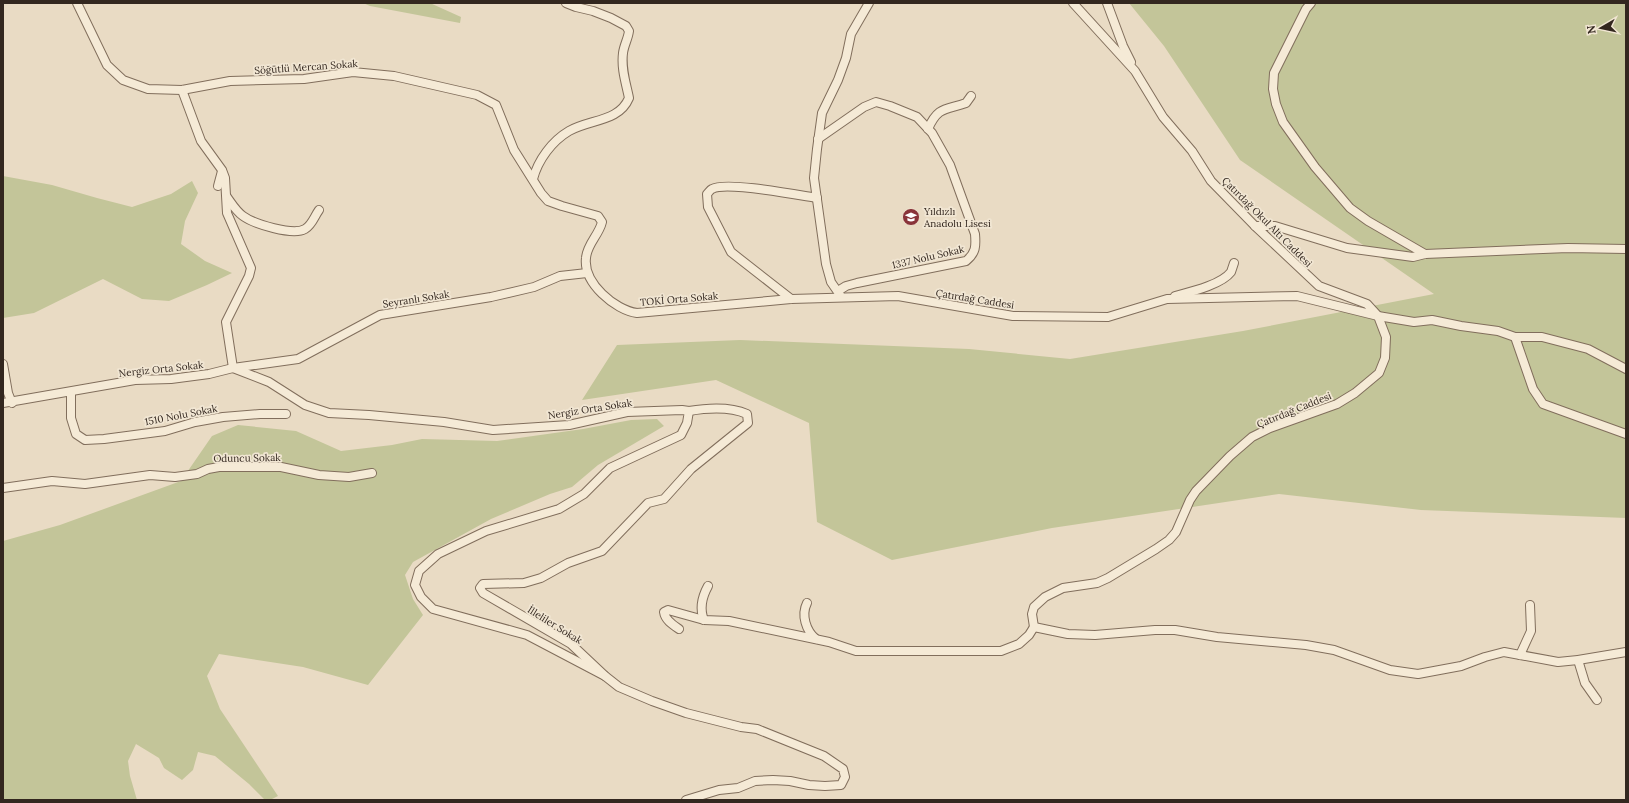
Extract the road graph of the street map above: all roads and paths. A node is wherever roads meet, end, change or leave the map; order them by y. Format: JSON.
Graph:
{"nodes":[{"id":1,"x":77,"y":3,"type":"edge"},
{"id":2,"x":566,"y":3,"type":"edge"},
{"id":3,"x":869,"y":3,"type":"edge"},
{"id":4,"x":1073,"y":3,"type":"edge"},
{"id":5,"x":1107,"y":3,"type":"edge"},
{"id":6,"x":1312,"y":3,"type":"edge"},
{"id":7,"x":1135,"y":71,"type":"junction"},
{"id":8,"x":182,"y":90,"type":"junction"},
{"id":9,"x":971,"y":96,"type":"dead end"},
{"id":10,"x":928,"y":129,"type":"junction"},
{"id":11,"x":818,"y":139,"type":"junction"},
{"id":12,"x":222,"y":170,"type":"junction"},
{"id":13,"x":533,"y":179,"type":"junction"},
{"id":14,"x":218,"y":186,"type":"dead end"},
{"id":15,"x":227,"y":197,"type":"junction"},
{"id":16,"x":817,"y":198,"type":"junction"},
{"id":17,"x":319,"y":210,"type":"dead end"},
{"id":18,"x":1255,"y":226,"type":"junction"},
{"id":19,"x":1626,"y":249,"type":"edge"},
{"id":20,"x":1425,"y":254,"type":"junction"},
{"id":21,"x":1234,"y":263,"type":"dead end"},
{"id":22,"x":587,"y":273,"type":"junction"},
{"id":23,"x":838,"y":291,"type":"junction"},
{"id":24,"x":843,"y":299,"type":"junction"},
{"id":25,"x":1167,"y":299,"type":"junction"},
{"id":26,"x":790,"y":300,"type":"junction"},
{"id":27,"x":1378,"y":316,"type":"junction"},
{"id":28,"x":1515,"y":337,"type":"junction"},
{"id":29,"x":3,"y":364,"type":"edge"},
{"id":30,"x":233,"y":368,"type":"junction"},
{"id":31,"x":1626,"y":369,"type":"edge"},
{"id":32,"x":71,"y":393,"type":"junction"},
{"id":33,"x":12,"y":403,"type":"junction"},
{"id":34,"x":3,"y":404,"type":"edge"},
{"id":35,"x":689,"y":412,"type":"junction"},
{"id":36,"x":286,"y":414,"type":"dead end"},
{"id":37,"x":1626,"y":434,"type":"edge"},
{"id":38,"x":372,"y":473,"type":"dead end"},
{"id":39,"x":3,"y":488,"type":"edge"},
{"id":40,"x":708,"y":586,"type":"dead end"},
{"id":41,"x":807,"y":603,"type":"dead end"},
{"id":42,"x":1530,"y":605,"type":"dead end"},
{"id":43,"x":704,"y":620,"type":"junction"},
{"id":44,"x":1034,"y":627,"type":"junction"},
{"id":45,"x":679,"y":629,"type":"dead end"},
{"id":46,"x":817,"y":639,"type":"junction"},
{"id":47,"x":1626,"y":652,"type":"edge"},
{"id":48,"x":1520,"y":655,"type":"junction"},
{"id":49,"x":1578,"y":660,"type":"junction"},
{"id":50,"x":605,"y":676,"type":"junction"},
{"id":51,"x":1597,"y":700,"type":"dead end"},
{"id":52,"x":686,"y":800,"type":"edge"}],
"edges":[{"from":1,"to":8,"type":"street","name":"Söğütlü Mercan Sokak"},
{"from":2,"to":13,"type":"street"},
{"from":3,"to":11,"type":"street"},
{"from":4,"to":7,"type":"street","name":"Çatırdağ Okul Altı Caddesi"},
{"from":5,"to":7,"type":"street"},
{"from":6,"to":20,"type":"street"},
{"from":7,"to":18,"type":"street","name":"Çatırdağ Okul Altı Caddesi"},
{"from":8,"to":12,"type":"street"},
{"from":8,"to":13,"type":"street","name":"Söğütlü Mercan Sokak"},
{"from":9,"to":10,"type":"street"},
{"from":10,"to":11,"type":"street","name":"1337 Nolu Sokak"},
{"from":10,"to":23,"type":"street","name":"1337 Nolu Sokak"},
{"from":11,"to":16,"type":"street"},
{"from":12,"to":14,"type":"street"},
{"from":12,"to":15,"type":"street"},
{"from":13,"to":22,"type":"street"},
{"from":15,"to":17,"type":"street"},
{"from":15,"to":30,"type":"street"},
{"from":16,"to":23,"type":"street"},
{"from":16,"to":26,"type":"street"},
{"from":18,"to":20,"type":"street"},
{"from":18,"to":27,"type":"street","name":"Çatırdağ Okul Altı Caddesi"},
{"from":19,"to":20,"type":"street"},
{"from":21,"to":25,"type":"street"},
{"from":22,"to":26,"type":"street","name":"TOKİ Orta Sokak"},
{"from":22,"to":30,"type":"street","name":"Seyranlı Sokak"},
{"from":23,"to":24,"type":"street"},
{"from":24,"to":25,"type":"street","name":"Çatırdağ Caddesi"},
{"from":24,"to":26,"type":"street","name":"TOKİ Orta Sokak"},
{"from":25,"to":27,"type":"street","name":"Çatırdağ Caddesi"},
{"from":27,"to":28,"type":"street"},
{"from":27,"to":44,"type":"street","name":"Çatırdağ Caddesi"},
{"from":28,"to":31,"type":"street"},
{"from":28,"to":37,"type":"street"},
{"from":29,"to":33,"type":"street"},
{"from":30,"to":32,"type":"street","name":"Nergiz Orta Sokak"},
{"from":30,"to":35,"type":"street","name":"Nergiz Orta Sokak"},
{"from":32,"to":33,"type":"street","name":"Nergiz Orta Sokak"},
{"from":32,"to":36,"type":"street","name":"1510 Nolu Sokak"},
{"from":33,"to":34,"type":"street","name":"Nergiz Orta Sokak"},
{"from":35,"to":50,"type":"street","name":"İlleliler Sokak"},
{"from":35,"to":50,"type":"street"},
{"from":38,"to":39,"type":"street","name":"Oduncu Sokak"},
{"from":40,"to":43,"type":"street"},
{"from":41,"to":46,"type":"street"},
{"from":42,"to":48,"type":"street"},
{"from":43,"to":45,"type":"street"},
{"from":43,"to":46,"type":"street"},
{"from":44,"to":46,"type":"street"},
{"from":44,"to":48,"type":"street"},
{"from":47,"to":49,"type":"street"},
{"from":48,"to":49,"type":"street"},
{"from":49,"to":51,"type":"street"},
{"from":50,"to":52,"type":"street","name":"İlleliler Sokak"}]}
